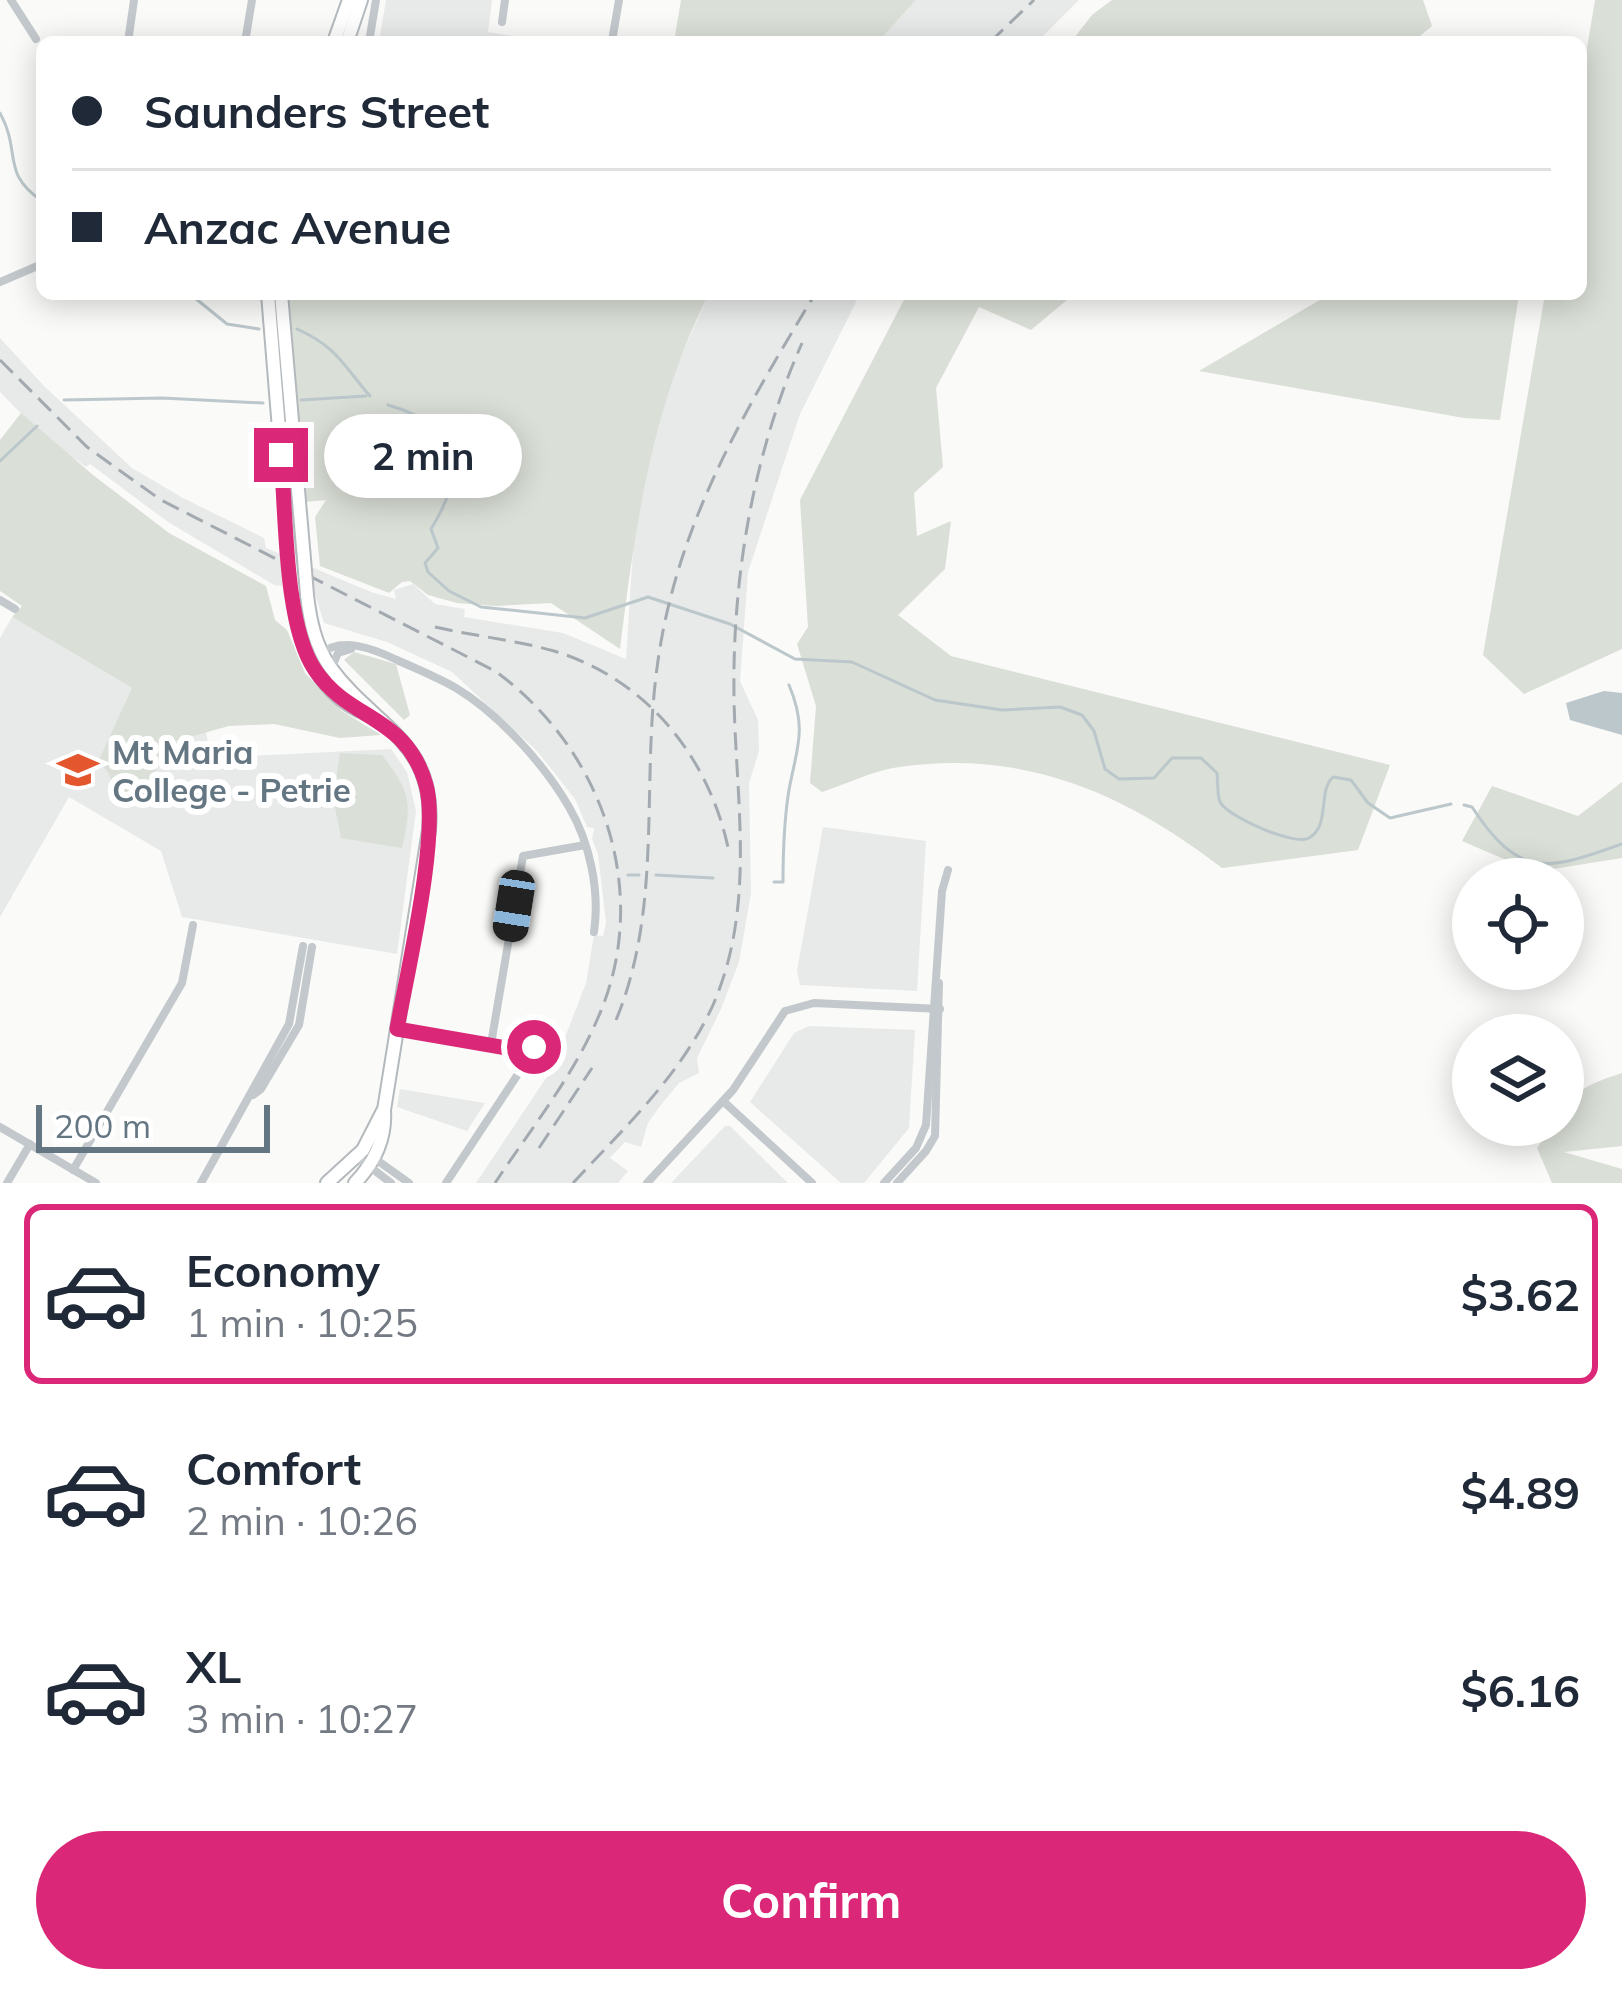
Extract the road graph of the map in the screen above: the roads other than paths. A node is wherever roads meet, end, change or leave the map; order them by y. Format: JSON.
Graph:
{"nodes":[{"id":1,"x":10,"y":0,"type":"edge"},
{"id":2,"x":134,"y":0,"type":"edge"},
{"id":3,"x":252,"y":0,"type":"edge"},
{"id":4,"x":349,"y":0,"type":"edge"},
{"id":5,"x":361,"y":0,"type":"edge"},
{"id":6,"x":376,"y":0,"type":"edge"},
{"id":7,"x":505,"y":0,"type":"edge"},
{"id":8,"x":619,"y":0,"type":"edge"},
{"id":9,"x":502,"y":22,"type":"dead end"},
{"id":10,"x":129,"y":36,"type":"edge"},
{"id":11,"x":246,"y":36,"type":"edge"},
{"id":12,"x":336,"y":36,"type":"edge"},
{"id":13,"x":349,"y":36,"type":"edge"},
{"id":14,"x":370,"y":36,"type":"edge"},
{"id":15,"x":613,"y":36,"type":"edge"},
{"id":16,"x":36,"y":39,"type":"dead end"},
{"id":17,"x":36,"y":267,"type":"edge"},
{"id":18,"x":0,"y":282,"type":"edge"},
{"id":19,"x":269,"y":300,"type":"edge"},
{"id":20,"x":282,"y":300,"type":"edge"},
{"id":21,"x":300,"y":594,"type":"junction"},
{"id":22,"x":0,"y":601,"type":"edge"},
{"id":23,"x":15,"y":609,"type":"dead end"},
{"id":24,"x":358,"y":647,"type":"junction"},
{"id":25,"x":321,"y":652,"type":"junction"},
{"id":26,"x":332,"y":669,"type":"junction"},
{"id":27,"x":315,"y":670,"type":"junction"},
{"id":28,"x":378,"y":718,"type":"junction"},
{"id":29,"x":585,"y":845,"type":"junction"},
{"id":30,"x":948,"y":870,"type":"dead end"},
{"id":31,"x":193,"y":926,"type":"dead end"},
{"id":32,"x":594,"y":932,"type":"dead end"},
{"id":33,"x":308,"y":946,"type":"dead end"},
{"id":34,"x":936,"y":1009,"type":"junction"},
{"id":35,"x":397,"y":1029,"type":"junction"},
{"id":36,"x":491,"y":1044,"type":"junction"},
{"id":37,"x":524,"y":1051,"type":"junction"},
{"id":38,"x":526,"y":1062,"type":"junction"},
{"id":39,"x":723,"y":1101,"type":"junction"},
{"id":40,"x":0,"y":1127,"type":"edge"},
{"id":41,"x":30,"y":1144,"type":"junction"},
{"id":42,"x":366,"y":1158,"type":"junction"},
{"id":43,"x":73,"y":1170,"type":"junction"},
{"id":44,"x":7,"y":1183,"type":"edge"},
{"id":45,"x":96,"y":1183,"type":"edge"},
{"id":46,"x":201,"y":1183,"type":"edge"},
{"id":47,"x":327,"y":1183,"type":"edge"},
{"id":48,"x":355,"y":1183,"type":"edge"},
{"id":49,"x":391,"y":1183,"type":"edge"},
{"id":50,"x":409,"y":1183,"type":"edge"},
{"id":51,"x":446,"y":1183,"type":"edge"},
{"id":52,"x":646,"y":1183,"type":"edge"},
{"id":53,"x":812,"y":1183,"type":"edge"},
{"id":54,"x":884,"y":1183,"type":"edge"},
{"id":55,"x":896,"y":1183,"type":"edge"}],
"edges":[{"from":1,"to":16,"type":"street"},
{"from":2,"to":10,"type":"street"},
{"from":3,"to":11,"type":"street"},
{"from":4,"to":12,"type":"highway"},
{"from":5,"to":13,"type":"highway"},
{"from":6,"to":14,"type":"street"},
{"from":7,"to":9,"type":"street"},
{"from":8,"to":15,"type":"street"},
{"from":17,"to":18,"type":"street"},
{"from":19,"to":21,"type":"highway","bridge":true},
{"from":20,"to":21,"type":"highway","bridge":true},
{"from":21,"to":25,"type":"highway"},
{"from":21,"to":27,"type":"highway"},
{"from":22,"to":23,"type":"street"},
{"from":24,"to":25,"type":"street"},
{"from":24,"to":26,"type":"street"},
{"from":24,"to":29,"type":"street"},
{"from":25,"to":26,"type":"highway"},
{"from":25,"to":27,"type":"street"},
{"from":26,"to":28,"type":"highway"},
{"from":27,"to":28,"type":"highway"},
{"from":28,"to":35,"type":"highway"},
{"from":29,"to":32,"type":"street"},
{"from":29,"to":36,"type":"street"},
{"from":30,"to":34,"type":"street"},
{"from":31,"to":43,"type":"street"},
{"from":33,"to":46,"type":"street"},
{"from":34,"to":39,"type":"street"},
{"from":34,"to":54,"type":"street"},
{"from":34,"to":55,"type":"street"},
{"from":35,"to":36,"type":"street"},
{"from":35,"to":42,"type":"highway"},
{"from":36,"to":37,"type":"street"},
{"from":37,"to":38,"type":"street"},
{"from":37,"to":38,"type":"street"},
{"from":38,"to":51,"type":"street"},
{"from":39,"to":52,"type":"street"},
{"from":39,"to":53,"type":"street"},
{"from":40,"to":41,"type":"street"},
{"from":41,"to":43,"type":"street"},
{"from":41,"to":44,"type":"street"},
{"from":42,"to":47,"type":"highway"},
{"from":42,"to":48,"type":"highway"},
{"from":42,"to":49,"type":"street"},
{"from":42,"to":50,"type":"street"},
{"from":43,"to":45,"type":"street"}]}
